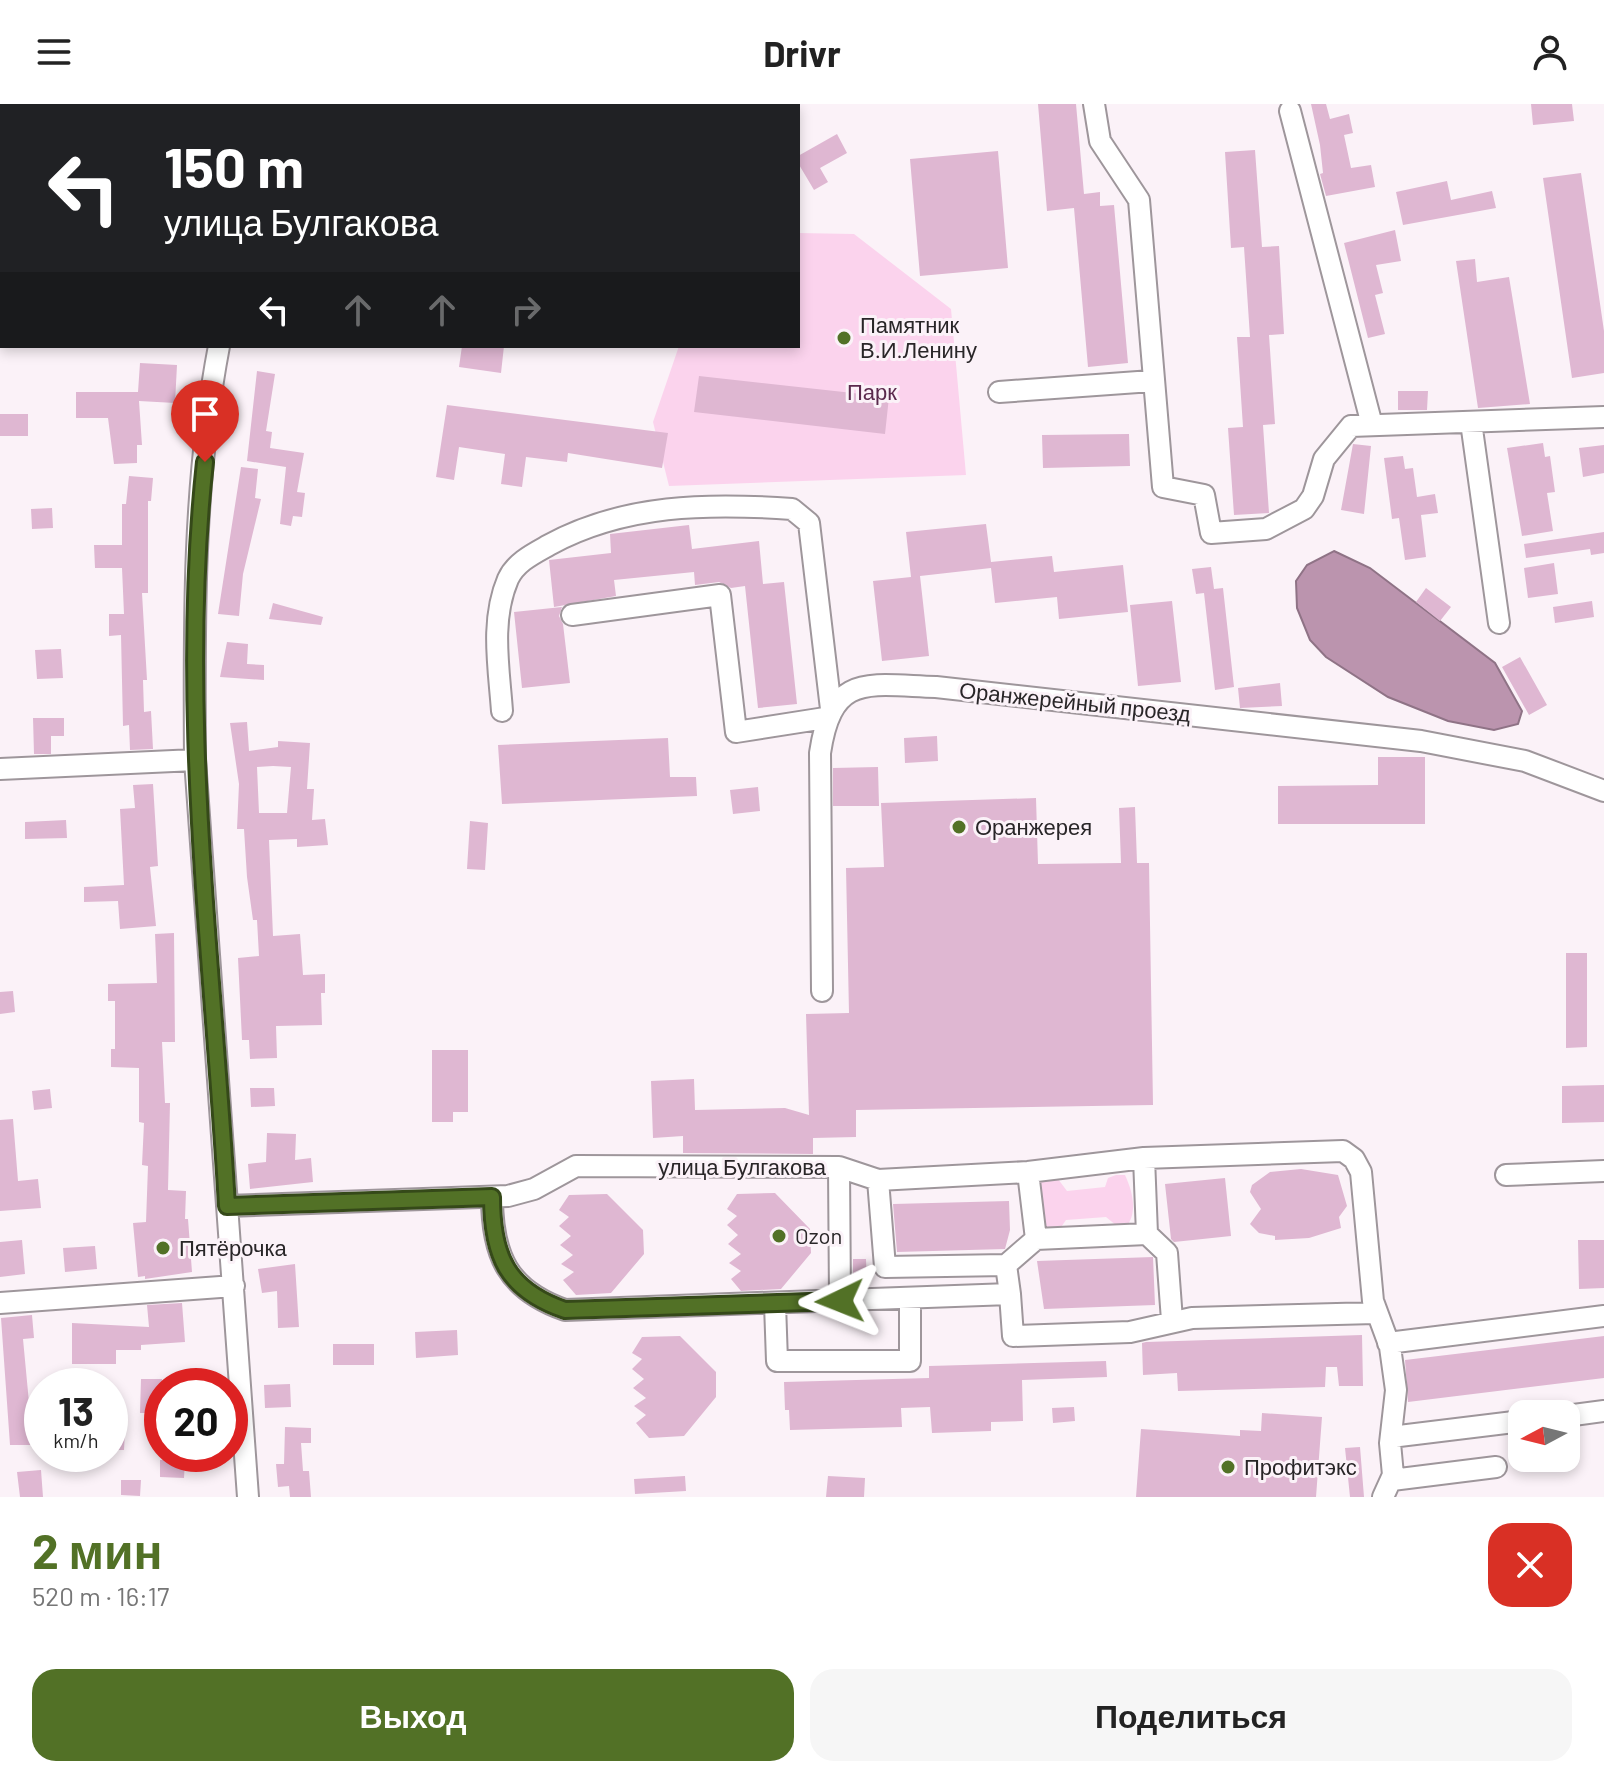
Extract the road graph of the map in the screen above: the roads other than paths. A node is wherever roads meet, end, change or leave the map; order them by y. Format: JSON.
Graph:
{"nodes":[{"id":1,"x":1094,"y":104,"type":"edge"},
{"id":2,"x":1290,"y":111,"type":"dead end"},
{"id":3,"x":219,"y":348,"type":"edge"},
{"id":4,"x":1152,"y":381,"type":"junction"},
{"id":5,"x":999,"y":392,"type":"dead end"},
{"id":6,"x":1604,"y":417,"type":"edge"},
{"id":7,"x":1471,"y":422,"type":"junction"},
{"id":8,"x":1372,"y":425,"type":"junction"},
{"id":9,"x":572,"y":615,"type":"dead end"},
{"id":10,"x":1499,"y":623,"type":"dead end"},
{"id":11,"x":502,"y":711,"type":"dead end"},
{"id":12,"x":828,"y":714,"type":"junction"},
{"id":13,"x":195,"y":760,"type":"junction"},
{"id":14,"x":0,"y":769,"type":"edge"},
{"id":15,"x":1604,"y":791,"type":"edge"},
{"id":16,"x":822,"y":991,"type":"dead end"},
{"id":17,"x":1144,"y":1158,"type":"junction"},
{"id":18,"x":839,"y":1167,"type":"junction"},
{"id":19,"x":1604,"y":1171,"type":"edge"},
{"id":20,"x":1028,"y":1172,"type":"junction"},
{"id":21,"x":1506,"y":1175,"type":"dead end"},
{"id":22,"x":878,"y":1180,"type":"junction"},
{"id":23,"x":492,"y":1197,"type":"junction"},
{"id":24,"x":227,"y":1206,"type":"junction"},
{"id":25,"x":1147,"y":1234,"type":"junction"},
{"id":26,"x":1036,"y":1239,"type":"junction"},
{"id":27,"x":1006,"y":1265,"type":"junction"},
{"id":28,"x":234,"y":1286,"type":"junction"},
{"id":29,"x":1010,"y":1294,"type":"junction"},
{"id":30,"x":910,"y":1299,"type":"junction"},
{"id":31,"x":840,"y":1301,"type":"junction"},
{"id":32,"x":0,"y":1303,"type":"edge"},
{"id":33,"x":775,"y":1304,"type":"junction"},
{"id":34,"x":1375,"y":1313,"type":"junction"},
{"id":35,"x":1604,"y":1316,"type":"edge"},
{"id":36,"x":1172,"y":1320,"type":"junction"},
{"id":37,"x":1388,"y":1343,"type":"junction"},
{"id":38,"x":1604,"y":1411,"type":"edge"},
{"id":39,"x":1580,"y":1414,"type":"edge"},
{"id":40,"x":1508,"y":1423,"type":"edge"},
{"id":41,"x":1391,"y":1437,"type":"junction"},
{"id":42,"x":1496,"y":1467,"type":"dead end"},
{"id":43,"x":1387,"y":1488,"type":"edge"},
{"id":44,"x":248,"y":1497,"type":"edge"}],
"edges":[{"from":1,"to":4,"type":"street"},
{"from":2,"to":8,"type":"street"},
{"from":3,"to":13,"type":"street"},
{"from":4,"to":5,"type":"street"},
{"from":4,"to":8,"type":"street"},
{"from":6,"to":7,"type":"street"},
{"from":7,"to":8,"type":"street"},
{"from":7,"to":10,"type":"street"},
{"from":9,"to":12,"type":"street"},
{"from":11,"to":12,"type":"street"},
{"from":12,"to":15,"type":"street","name":"Оранжерейный проезд"},
{"from":12,"to":16,"type":"street"},
{"from":13,"to":14,"type":"street"},
{"from":13,"to":24,"type":"street"},
{"from":17,"to":20,"type":"street","name":"улица Булгакова"},
{"from":17,"to":25,"type":"street"},
{"from":17,"to":34,"type":"street","name":"улица Булгакова"},
{"from":18,"to":22,"type":"street","name":"улица Булгакова"},
{"from":18,"to":23,"type":"street","name":"улица Булгакова"},
{"from":18,"to":31,"type":"street"},
{"from":19,"to":21,"type":"street"},
{"from":20,"to":22,"type":"street","name":"улица Булгакова"},
{"from":20,"to":26,"type":"street"},
{"from":22,"to":27,"type":"street"},
{"from":23,"to":24,"type":"street","name":"улица Булгакова"},
{"from":23,"to":33,"type":"street"},
{"from":24,"to":28,"type":"street"},
{"from":25,"to":26,"type":"street"},
{"from":25,"to":36,"type":"street"},
{"from":26,"to":27,"type":"street"},
{"from":27,"to":29,"type":"street"},
{"from":28,"to":32,"type":"street"},
{"from":28,"to":44,"type":"street"},
{"from":29,"to":30,"type":"street"},
{"from":29,"to":36,"type":"street"},
{"from":30,"to":31,"type":"street"},
{"from":30,"to":33,"type":"street"},
{"from":31,"to":33,"type":"street"},
{"from":34,"to":36,"type":"street"},
{"from":34,"to":37,"type":"street"},
{"from":35,"to":37,"type":"street"},
{"from":37,"to":41,"type":"street"},
{"from":38,"to":39,"type":"street"},
{"from":40,"to":41,"type":"street"},
{"from":41,"to":43,"type":"street"},
{"from":42,"to":43,"type":"street"}]}
